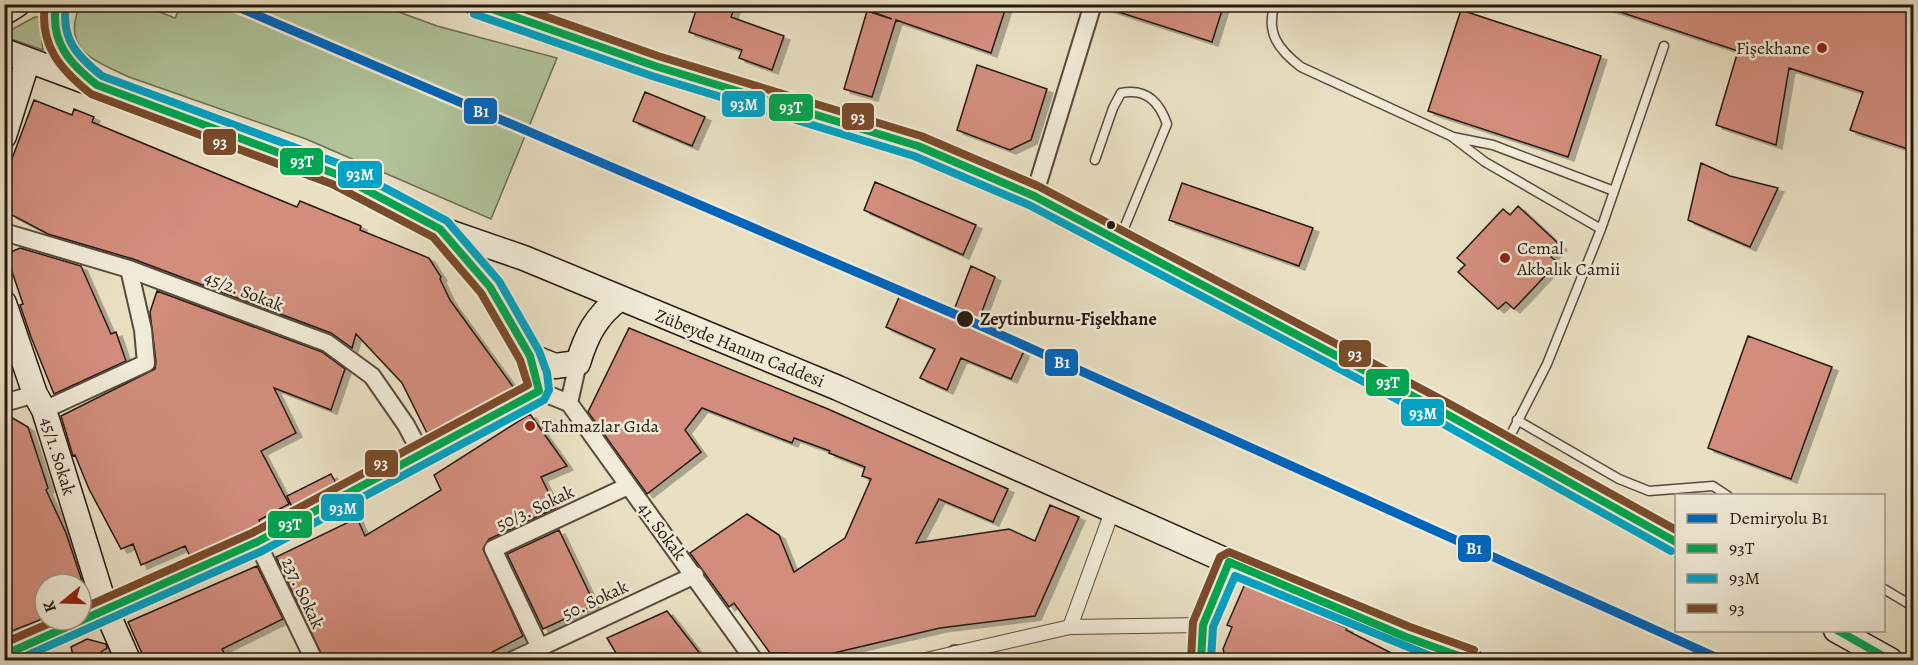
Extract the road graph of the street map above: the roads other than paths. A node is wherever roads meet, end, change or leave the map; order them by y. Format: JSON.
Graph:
{"nodes":[{"id":1,"x":18,"y":4,"type":"edge"},
{"id":2,"x":56,"y":4,"type":"edge"},
{"id":3,"x":1093,"y":4,"type":"edge"},
{"id":4,"x":1275,"y":4,"type":"edge"},
{"id":5,"x":478,"y":5,"type":"edge"},
{"id":6,"x":4,"y":13,"type":"edge"},
{"id":7,"x":1664,"y":46,"type":"dead end"},
{"id":8,"x":4,"y":51,"type":"edge"},
{"id":9,"x":28,"y":60,"type":"junction"},
{"id":10,"x":97,"y":85,"type":"junction"},
{"id":11,"x":4,"y":136,"type":"edge"},
{"id":12,"x":1451,"y":136,"type":"junction"},
{"id":13,"x":1095,"y":160,"type":"dead end"},
{"id":14,"x":1614,"y":191,"type":"junction"},
{"id":15,"x":1034,"y":196,"type":"junction"},
{"id":16,"x":440,"y":229,"type":"junction"},
{"id":17,"x":1601,"y":229,"type":"junction"},
{"id":18,"x":4,"y":232,"type":"edge"},
{"id":19,"x":1119,"y":241,"type":"junction"},
{"id":20,"x":129,"y":269,"type":"junction"},
{"id":21,"x":619,"y":299,"type":"junction"},
{"id":22,"x":4,"y":303,"type":"edge"},
{"id":23,"x":530,"y":356,"type":"junction"},
{"id":24,"x":578,"y":363,"type":"junction"},
{"id":25,"x":538,"y":391,"type":"junction"},
{"id":26,"x":40,"y":402,"type":"junction"},
{"id":27,"x":4,"y":403,"type":"edge"},
{"id":28,"x":569,"y":403,"type":"junction"},
{"id":29,"x":1517,"y":420,"type":"junction"},
{"id":30,"x":1505,"y":446,"type":"junction"},
{"id":31,"x":422,"y":455,"type":"junction"},
{"id":32,"x":628,"y":486,"type":"junction"},
{"id":33,"x":1726,"y":494,"type":"edge"},
{"id":34,"x":1113,"y":509,"type":"junction"},
{"id":35,"x":1675,"y":541,"type":"edge"},
{"id":36,"x":257,"y":542,"type":"junction"},
{"id":37,"x":1229,"y":562,"type":"junction"},
{"id":38,"x":695,"y":575,"type":"junction"},
{"id":39,"x":1885,"y":590,"type":"edge"},
{"id":40,"x":1914,"y":607,"type":"edge"},
{"id":41,"x":106,"y":610,"type":"junction"},
{"id":42,"x":1203,"y":625,"type":"junction"},
{"id":43,"x":1070,"y":627,"type":"junction"},
{"id":44,"x":1840,"y":632,"type":"edge"},
{"id":45,"x":540,"y":648,"type":"junction"},
{"id":46,"x":4,"y":655,"type":"edge"},
{"id":47,"x":956,"y":657,"type":"edge"},
{"id":48,"x":128,"y":660,"type":"edge"},
{"id":49,"x":314,"y":660,"type":"edge"},
{"id":50,"x":513,"y":660,"type":"edge"},
{"id":51,"x":754,"y":660,"type":"edge"},
{"id":52,"x":926,"y":660,"type":"edge"},
{"id":53,"x":1201,"y":660,"type":"edge"},
{"id":54,"x":1470,"y":660,"type":"edge"},
{"id":55,"x":1890,"y":660,"type":"edge"}],
"edges":[{"from":1,"to":6,"type":"main road"},
{"from":2,"to":10,"type":"main road"},
{"from":3,"to":15,"type":"street"},
{"from":4,"to":12,"type":"lane"},
{"from":5,"to":15,"type":"main road"},
{"from":7,"to":14,"type":"lane"},
{"from":8,"to":9,"type":"main road","name":"Zübeyde Hanım Caddesi"},
{"from":9,"to":10,"type":"main road","name":"Zübeyde Hanım Caddesi"},
{"from":9,"to":11,"type":"main road"},
{"from":10,"to":16,"type":"main road","name":"Zübeyde Hanım Caddesi"},
{"from":12,"to":14,"type":"lane"},
{"from":12,"to":17,"type":"lane"},
{"from":13,"to":19,"type":"lane"},
{"from":14,"to":17,"type":"lane"},
{"from":15,"to":19,"type":"main road"},
{"from":16,"to":21,"type":"main road","name":"Zübeyde Hanım Caddesi"},
{"from":16,"to":23,"type":"main road"},
{"from":17,"to":29,"type":"lane"},
{"from":18,"to":20,"type":"street","name":"45/2. Sokak"},
{"from":19,"to":30,"type":"main road"},
{"from":20,"to":26,"type":"street"},
{"from":20,"to":31,"type":"street","name":"45/2. Sokak"},
{"from":21,"to":24,"type":"main road"},
{"from":21,"to":34,"type":"main road","name":"Zübeyde Hanım Caddesi"},
{"from":22,"to":26,"type":"main road","name":"45/1. Sokak"},
{"from":23,"to":24,"type":"main road"},
{"from":23,"to":25,"type":"main road"},
{"from":24,"to":28,"type":"street"},
{"from":25,"to":28,"type":"street"},
{"from":25,"to":31,"type":"main road"},
{"from":26,"to":27,"type":"street"},
{"from":26,"to":41,"type":"main road","name":"45/1. Sokak"},
{"from":28,"to":32,"type":"street","name":"41. Sokak"},
{"from":29,"to":30,"type":"lane"},
{"from":29,"to":33,"type":"lane"},
{"from":30,"to":35,"type":"main road"},
{"from":31,"to":36,"type":"main road"},
{"from":32,"to":38,"type":"street","name":"41. Sokak"},
{"from":32,"to":45,"type":"street","name":"50/3. Sokak"},
{"from":34,"to":37,"type":"main road","name":"Zübeyde Hanım Caddesi"},
{"from":34,"to":43,"type":"street"},
{"from":36,"to":41,"type":"main road"},
{"from":36,"to":49,"type":"street","name":"237. Sokak"},
{"from":37,"to":42,"type":"street"},
{"from":37,"to":54,"type":"main road","name":"Zübeyde Hanım Caddesi"},
{"from":38,"to":45,"type":"street","name":"50. Sokak"},
{"from":38,"to":51,"type":"street","name":"41. Sokak"},
{"from":39,"to":40,"type":"lane"},
{"from":41,"to":46,"type":"main road"},
{"from":41,"to":48,"type":"main road","name":"45/1. Sokak"},
{"from":42,"to":43,"type":"street"},
{"from":42,"to":53,"type":"street"},
{"from":43,"to":47,"type":"street"},
{"from":44,"to":55,"type":"main road"},
{"from":45,"to":50,"type":"street","name":"50. Sokak"},
{"from":47,"to":52,"type":"street"}]}
